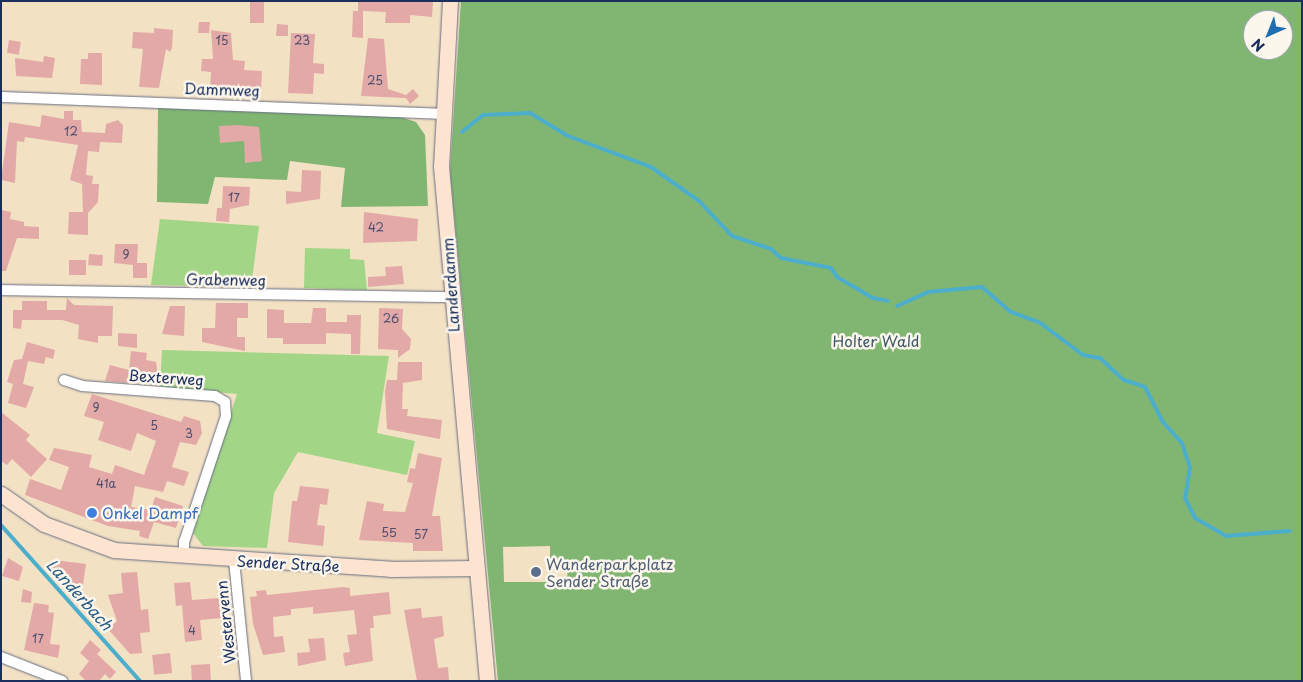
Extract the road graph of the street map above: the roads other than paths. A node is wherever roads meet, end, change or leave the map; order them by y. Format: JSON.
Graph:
{"nodes":[{"id":1,"x":450,"y":1,"type":"edge"},
{"id":2,"x":1,"y":97,"type":"edge"},
{"id":3,"x":442,"y":114,"type":"junction"},
{"id":4,"x":1,"y":290,"type":"edge"},
{"id":5,"x":450,"y":297,"type":"junction"},
{"id":6,"x":64,"y":380,"type":"dead end"},
{"id":7,"x":1,"y":494,"type":"edge"},
{"id":8,"x":184,"y":557,"type":"junction"},
{"id":9,"x":234,"y":560,"type":"junction"},
{"id":10,"x":476,"y":568,"type":"junction"},
{"id":11,"x":1,"y":657,"type":"edge"},
{"id":12,"x":62,"y":681,"type":"edge"},
{"id":13,"x":246,"y":681,"type":"edge"},
{"id":14,"x":487,"y":681,"type":"edge"}],
"edges":[{"from":1,"to":3,"type":"main road","name":"Landerdamm"},
{"from":2,"to":3,"type":"street","name":"Dammweg"},
{"from":3,"to":5,"type":"main road","name":"Landerdamm"},
{"from":4,"to":5,"type":"street","name":"Grabenweg"},
{"from":5,"to":10,"type":"main road","name":"Landerdamm"},
{"from":6,"to":8,"type":"street","name":"Bexterweg"},
{"from":7,"to":8,"type":"main road","name":"Sender Straße"},
{"from":8,"to":9,"type":"main road","name":"Sender Straße"},
{"from":9,"to":10,"type":"main road","name":"Sender Straße"},
{"from":9,"to":13,"type":"street","name":"Westervenn"},
{"from":10,"to":14,"type":"main road"},
{"from":11,"to":12,"type":"street"}]}
